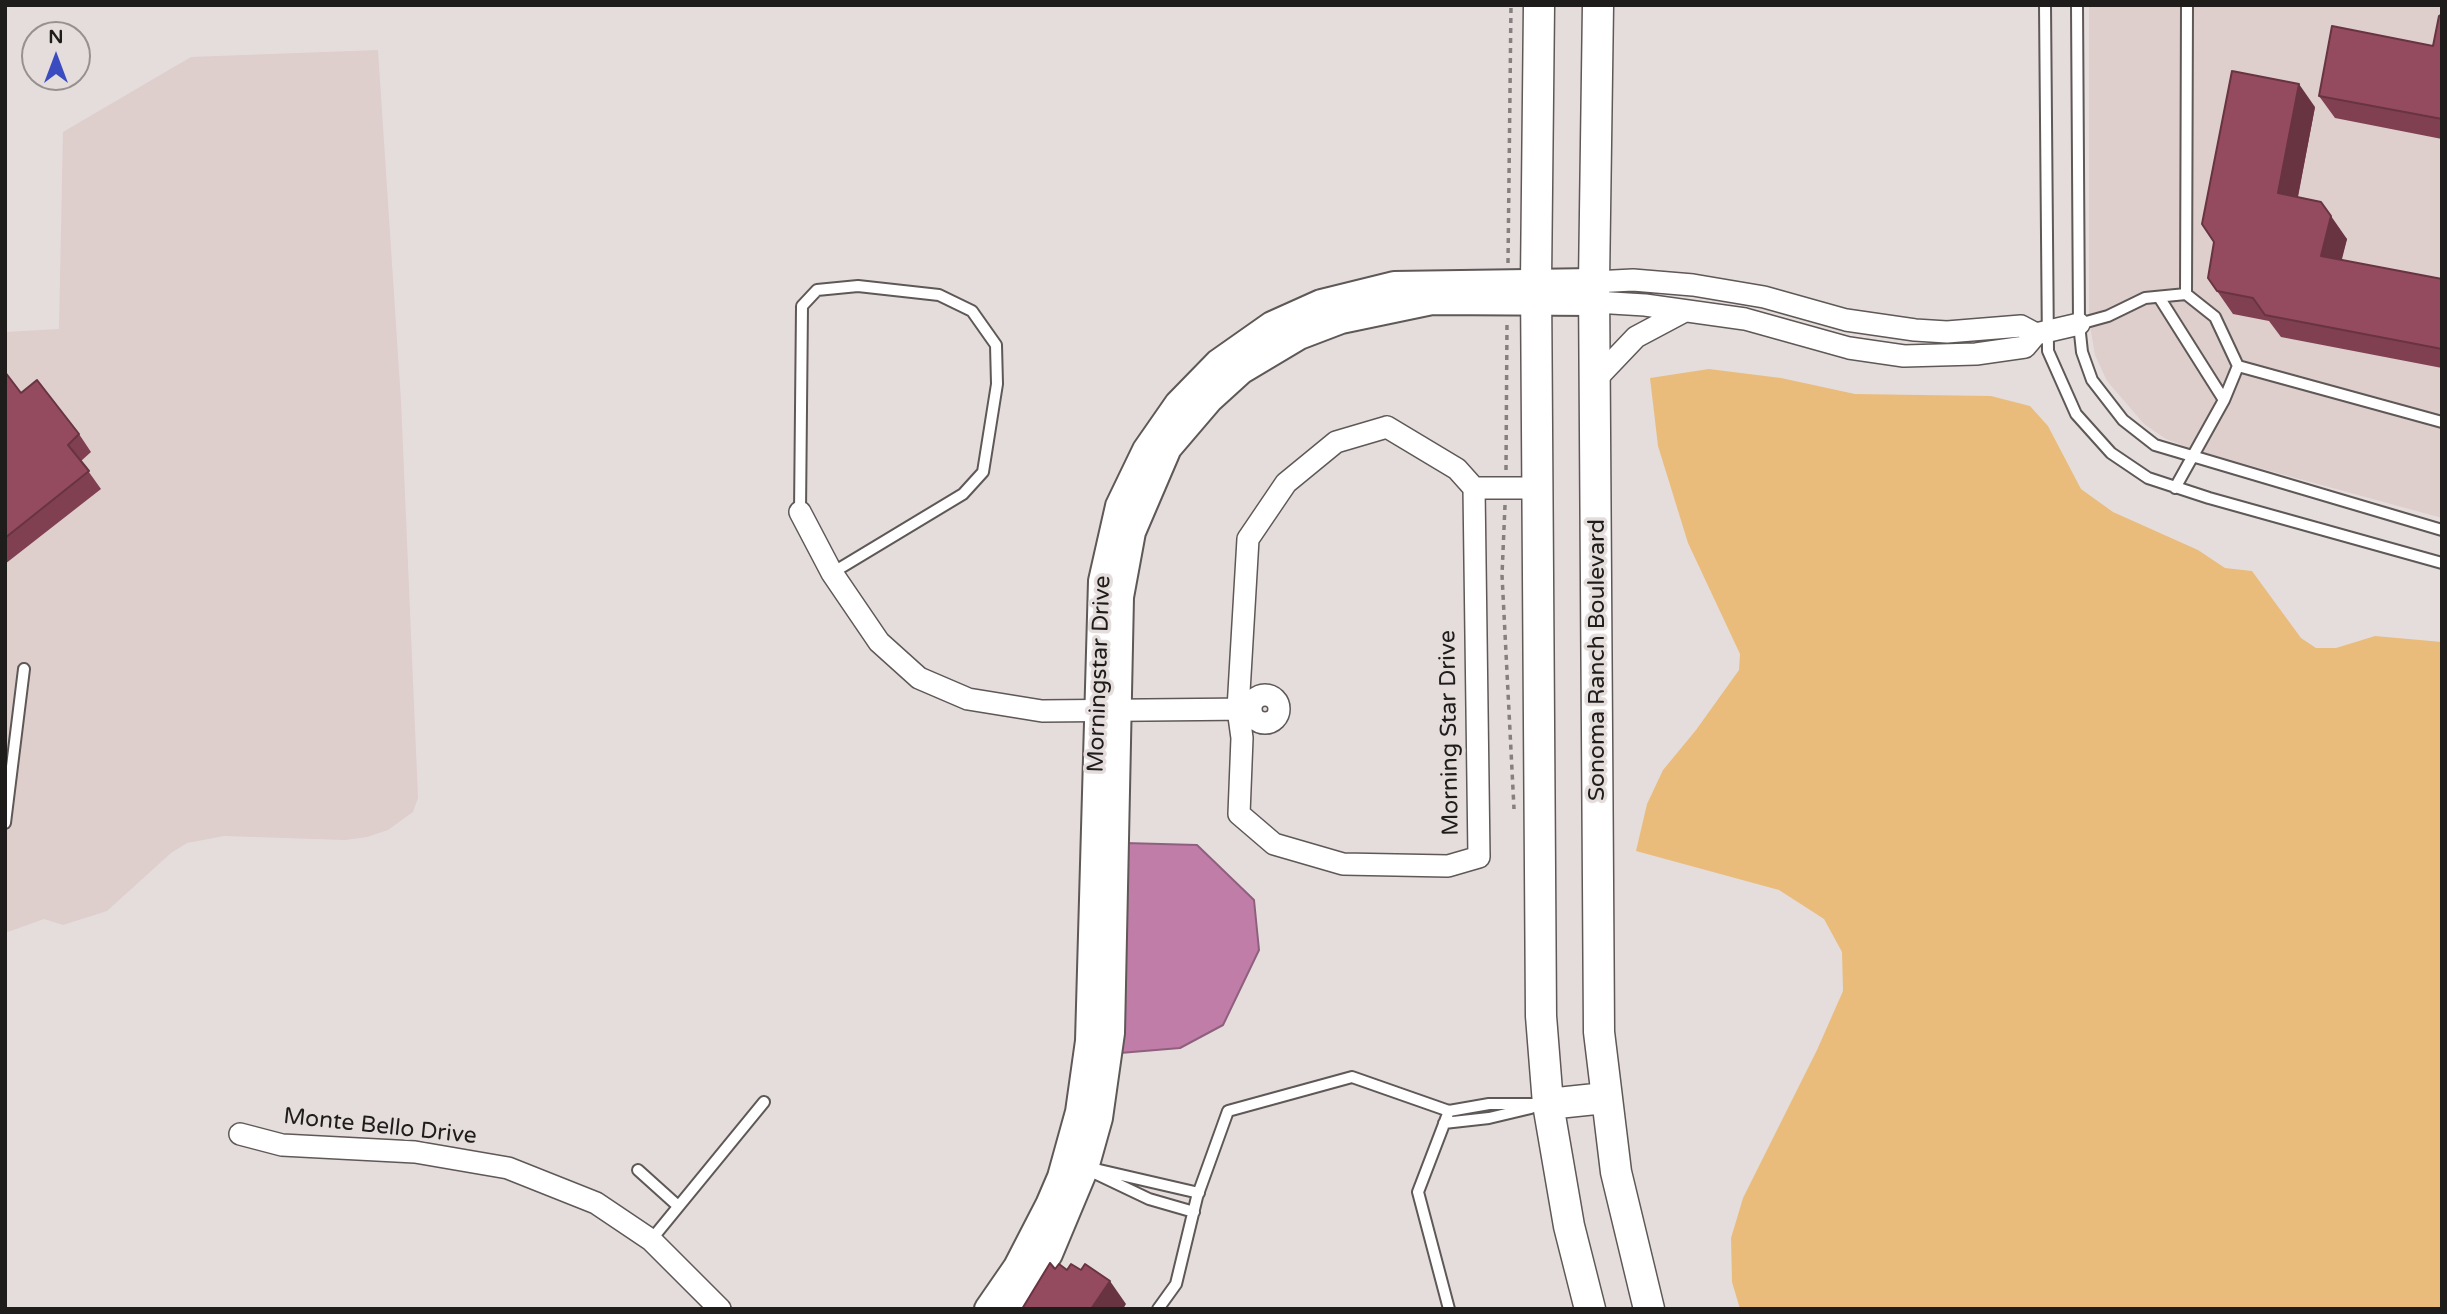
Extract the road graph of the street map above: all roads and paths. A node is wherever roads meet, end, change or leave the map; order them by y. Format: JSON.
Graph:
{"nodes":[{"id":1,"x":1539,"y":5,"type":"edge"},
{"id":2,"x":1598,"y":5,"type":"edge"},
{"id":3,"x":2045,"y":5,"type":"edge"},
{"id":4,"x":2077,"y":5,"type":"edge"},
{"id":5,"x":2187,"y":5,"type":"edge"},
{"id":6,"x":1536,"y":291,"type":"junction"},
{"id":7,"x":1594,"y":292,"type":"junction"},
{"id":8,"x":2186,"y":294,"type":"junction"},
{"id":9,"x":2158,"y":296,"type":"junction"},
{"id":10,"x":1765,"y":298,"type":"junction"},
{"id":11,"x":1683,"y":312,"type":"junction"},
{"id":12,"x":1757,"y":323,"type":"junction"},
{"id":13,"x":2079,"y":324,"type":"junction"},
{"id":14,"x":2042,"y":333,"type":"junction"},
{"id":15,"x":2238,"y":366,"type":"junction"},
{"id":16,"x":1596,"y":379,"type":"junction"},
{"id":17,"x":2224,"y":400,"type":"junction"},
{"id":18,"x":2442,"y":422,"type":"edge"},
{"id":19,"x":2189,"y":458,"type":"junction"},
{"id":20,"x":1475,"y":488,"type":"junction"},
{"id":21,"x":1537,"y":488,"type":"junction"},
{"id":22,"x":2175,"y":488,"type":"junction"},
{"id":23,"x":800,"y":512,"type":"joint"},
{"id":24,"x":2442,"y":530,"type":"edge"},
{"id":25,"x":2442,"y":563,"type":"edge"},
{"id":26,"x":832,"y":573,"type":"junction"},
{"id":27,"x":24,"y":669,"type":"dead end"},
{"id":28,"x":1107,"y":709,"type":"junction"},
{"id":29,"x":1244,"y":709,"type":"junction"},
{"id":30,"x":5,"y":823,"type":"edge"},
{"id":31,"x":1605,"y":1098,"type":"junction"},
{"id":32,"x":764,"y":1102,"type":"dead end"},
{"id":33,"x":1548,"y":1104,"type":"junction"},
{"id":34,"x":1449,"y":1111,"type":"junction"},
{"id":35,"x":1444,"y":1123,"type":"junction"},
{"id":36,"x":240,"y":1134,"type":"dead end"},
{"id":37,"x":1075,"y":1165,"type":"junction"},
{"id":38,"x":638,"y":1170,"type":"dead end"},
{"id":39,"x":1199,"y":1193,"type":"junction"},
{"id":40,"x":678,"y":1206,"type":"junction"},
{"id":41,"x":1194,"y":1212,"type":"junction"},
{"id":42,"x":652,"y":1240,"type":"junction"},
{"id":43,"x":720,"y":1309,"type":"edge"},
{"id":44,"x":988,"y":1309,"type":"edge"},
{"id":45,"x":1014,"y":1309,"type":"edge"},
{"id":46,"x":1158,"y":1309,"type":"edge"},
{"id":47,"x":1449,"y":1309,"type":"edge"},
{"id":48,"x":1590,"y":1309,"type":"edge"},
{"id":49,"x":1649,"y":1309,"type":"edge"}],
"edges":[{"from":1,"to":6,"type":"main road"},
{"from":2,"to":7,"type":"main road","name":"Sonoma Ranch Boulevard"},
{"from":3,"to":14,"type":"lane"},
{"from":4,"to":13,"type":"lane"},
{"from":5,"to":8,"type":"lane"},
{"from":6,"to":7,"type":"street","name":"Morningstar Drive"},
{"from":6,"to":21,"type":"main road"},
{"from":6,"to":28,"type":"street","name":"Morningstar Drive"},
{"from":7,"to":10,"type":"street"},
{"from":7,"to":11,"type":"street"},
{"from":7,"to":16,"type":"main road","name":"Sonoma Ranch Boulevard"},
{"from":8,"to":9,"type":"lane"},
{"from":8,"to":15,"type":"lane"},
{"from":9,"to":13,"type":"lane"},
{"from":9,"to":17,"type":"lane"},
{"from":10,"to":12,"type":"lane"},
{"from":10,"to":14,"type":"street"},
{"from":11,"to":12,"type":"street"},
{"from":11,"to":16,"type":"street"},
{"from":12,"to":14,"type":"street"},
{"from":13,"to":14,"type":"street"},
{"from":13,"to":19,"type":"lane"},
{"from":14,"to":22,"type":"lane"},
{"from":15,"to":17,"type":"lane"},
{"from":15,"to":18,"type":"lane"},
{"from":16,"to":31,"type":"main road","name":"Sonoma Ranch Boulevard"},
{"from":17,"to":19,"type":"lane"},
{"from":19,"to":22,"type":"lane"},
{"from":19,"to":24,"type":"lane"},
{"from":20,"to":21,"type":"street"},
{"from":20,"to":29,"type":"street"},
{"from":20,"to":29,"type":"street","name":"Morning Star Drive"},
{"from":21,"to":33,"type":"main road"},
{"from":22,"to":25,"type":"lane"},
{"from":23,"to":26,"type":"street"},
{"from":23,"to":26,"type":"lane"},
{"from":26,"to":28,"type":"street"},
{"from":27,"to":30,"type":"lane"},
{"from":28,"to":29,"type":"street"},
{"from":28,"to":37,"type":"street","name":"Morningstar Drive"},
{"from":31,"to":33,"type":"main road"},
{"from":31,"to":49,"type":"main road","name":"Sonoma Ranch Boulevard"},
{"from":32,"to":40,"type":"lane"},
{"from":33,"to":34,"type":"lane"},
{"from":33,"to":35,"type":"lane"},
{"from":33,"to":48,"type":"main road"},
{"from":34,"to":35,"type":"lane"},
{"from":34,"to":39,"type":"lane"},
{"from":35,"to":47,"type":"lane"},
{"from":36,"to":42,"type":"street","name":"Monte Bello Drive"},
{"from":37,"to":39,"type":"lane"},
{"from":37,"to":41,"type":"lane"},
{"from":37,"to":44,"type":"street","name":"Morningstar Drive"},
{"from":37,"to":45,"type":"street","name":"Morningstar Drive"},
{"from":38,"to":40,"type":"lane"},
{"from":39,"to":41,"type":"lane"},
{"from":40,"to":42,"type":"lane"},
{"from":41,"to":46,"type":"lane"},
{"from":42,"to":43,"type":"street","name":"Monte Bello Drive"}]}
